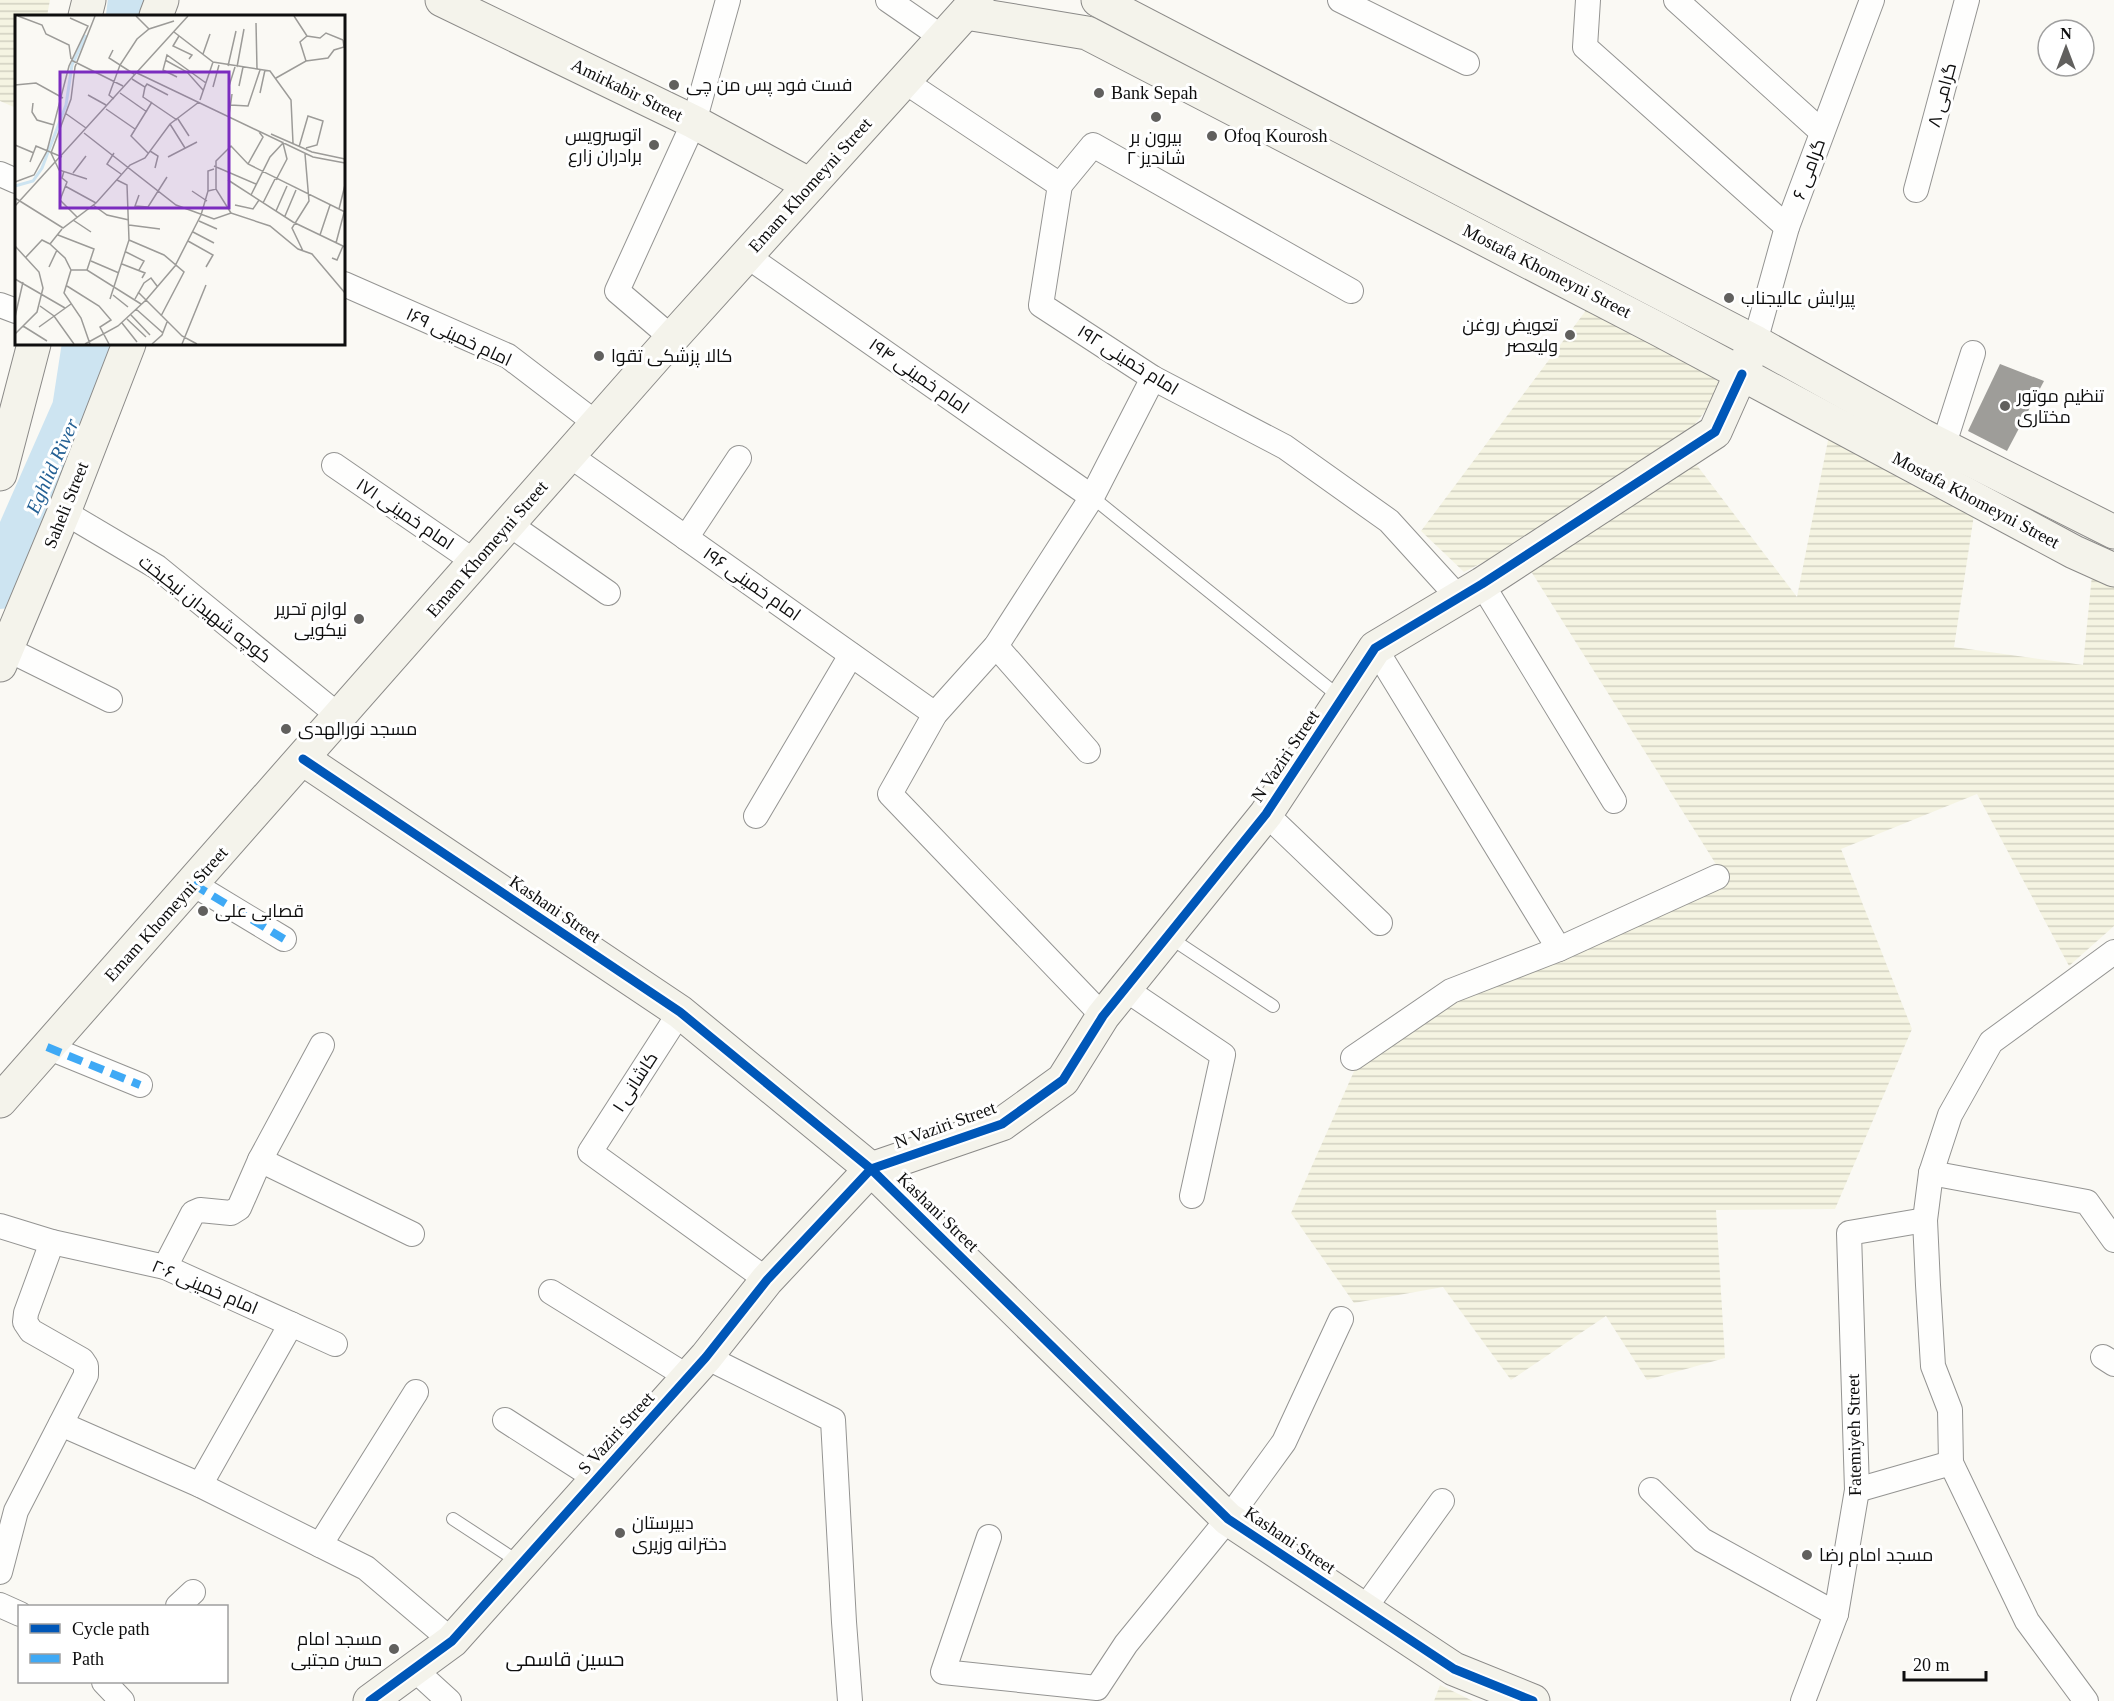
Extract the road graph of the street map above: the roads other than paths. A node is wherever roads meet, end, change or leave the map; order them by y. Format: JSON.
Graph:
{"nodes":[{"id":1,"x":89,"y":0,"type":"edge"},
{"id":2,"x":162,"y":0,"type":"edge"},
{"id":3,"x":442,"y":0,"type":"edge"},
{"id":4,"x":728,"y":0,"type":"edge"},
{"id":5,"x":888,"y":0,"type":"edge"},
{"id":6,"x":1340,"y":0,"type":"edge"},
{"id":7,"x":1588,"y":0,"type":"edge"},
{"id":8,"x":1676,"y":0,"type":"edge"},
{"id":9,"x":1872,"y":0,"type":"edge"},
{"id":10,"x":1967,"y":0,"type":"edge"},
{"id":11,"x":1101,"y":2,"type":"edge"},
{"id":12,"x":972,"y":6,"type":"edge"},
{"id":13,"x":85,"y":15,"type":"edge"},
{"id":14,"x":156,"y":15,"type":"edge"},
{"id":15,"x":1087,"y":33,"type":"junction"},
{"id":16,"x":942,"y":38,"type":"junction"},
{"id":17,"x":1467,"y":63,"type":"dead end"},
{"id":18,"x":904,"y":81,"type":"junction"},
{"id":19,"x":694,"y":122,"type":"junction"},
{"id":20,"x":1822,"y":132,"type":"junction"},
{"id":21,"x":0,"y":174,"type":"edge"},
{"id":22,"x":15,"y":181,"type":"edge"},
{"id":23,"x":1060,"y":184,"type":"junction"},
{"id":24,"x":810,"y":185,"type":"junction"},
{"id":25,"x":1916,"y":190,"type":"dead end"},
{"id":26,"x":1788,"y":227,"type":"junction"},
{"id":27,"x":747,"y":256,"type":"junction"},
{"id":28,"x":345,"y":284,"type":"edge"},
{"id":29,"x":1351,"y":291,"type":"dead end"},
{"id":30,"x":0,"y":305,"type":"edge"},
{"id":31,"x":15,"y":311,"type":"edge"},
{"id":32,"x":672,"y":338,"type":"junction"},
{"id":33,"x":1755,"y":342,"type":"junction"},
{"id":34,"x":34,"y":345,"type":"edge"},
{"id":35,"x":129,"y":345,"type":"edge"},
{"id":36,"x":1974,"y":353,"type":"dead end"},
{"id":37,"x":1742,"y":374,"type":"junction"},
{"id":38,"x":1153,"y":378,"type":"junction"},
{"id":39,"x":597,"y":424,"type":"junction"},
{"id":40,"x":1943,"y":447,"type":"junction"},
{"id":41,"x":569,"y":455,"type":"junction"},
{"id":42,"x":739,"y":458,"type":"dead end"},
{"id":43,"x":334,"y":465,"type":"dead end"},
{"id":44,"x":0,"y":474,"type":"edge"},
{"id":45,"x":1092,"y":497,"type":"junction"},
{"id":46,"x":64,"y":512,"type":"junction"},
{"id":47,"x":509,"y":524,"type":"junction"},
{"id":48,"x":2113,"y":527,"type":"edge"},
{"id":49,"x":686,"y":538,"type":"junction"},
{"id":50,"x":476,"y":562,"type":"junction"},
{"id":51,"x":2114,"y":570,"type":"edge"},
{"id":52,"x":1471,"y":591,"type":"junction"},
{"id":53,"x":608,"y":593,"type":"dead end"},
{"id":54,"x":996,"y":646,"type":"junction"},
{"id":55,"x":1376,"y":648,"type":"junction"},
{"id":56,"x":852,"y":655,"type":"junction"},
{"id":57,"x":3,"y":657,"type":"edge"},
{"id":58,"x":1343,"y":699,"type":"junction"},
{"id":59,"x":110,"y":700,"type":"dead end"},
{"id":60,"x":935,"y":714,"type":"junction"},
{"id":61,"x":339,"y":716,"type":"junction"},
{"id":62,"x":1088,"y":751,"type":"dead end"},
{"id":63,"x":303,"y":759,"type":"junction"},
{"id":64,"x":1614,"y":801,"type":"dead end"},
{"id":65,"x":1266,"y":814,"type":"junction"},
{"id":66,"x":756,"y":816,"type":"dead end"},
{"id":67,"x":1717,"y":877,"type":"dead end"},
{"id":68,"x":192,"y":884,"type":"junction"},
{"id":69,"x":1380,"y":923,"type":"dead end"},
{"id":70,"x":1168,"y":936,"type":"junction"},
{"id":71,"x":284,"y":939,"type":"dead end"},
{"id":72,"x":1559,"y":949,"type":"junction"},
{"id":73,"x":2114,"y":952,"type":"edge"},
{"id":74,"x":1125,"y":989,"type":"junction"},
{"id":75,"x":1273,"y":1006,"type":"dead end"},
{"id":76,"x":680,"y":1012,"type":"junction"},
{"id":77,"x":1103,"y":1016,"type":"junction"},
{"id":78,"x":322,"y":1046,"type":"dead end"},
{"id":79,"x":25,"y":1058,"type":"edge"},
{"id":80,"x":1353,"y":1058,"type":"dead end"},
{"id":81,"x":140,"y":1085,"type":"dead end"},
{"id":82,"x":0,"y":1101,"type":"edge"},
{"id":83,"x":260,"y":1160,"type":"junction"},
{"id":84,"x":871,"y":1169,"type":"junction"},
{"id":85,"x":1931,"y":1173,"type":"junction"},
{"id":86,"x":1192,"y":1196,"type":"dead end"},
{"id":87,"x":1925,"y":1220,"type":"junction"},
{"id":88,"x":0,"y":1226,"type":"edge"},
{"id":89,"x":412,"y":1234,"type":"dead end"},
{"id":90,"x":2114,"y":1240,"type":"edge"},
{"id":91,"x":52,"y":1242,"type":"junction"},
{"id":92,"x":165,"y":1267,"type":"junction"},
{"id":93,"x":767,"y":1280,"type":"junction"},
{"id":94,"x":551,"y":1292,"type":"dead end"},
{"id":95,"x":1341,"y":1319,"type":"dead end"},
{"id":96,"x":291,"y":1324,"type":"junction"},
{"id":97,"x":335,"y":1344,"type":"dead end"},
{"id":98,"x":697,"y":1367,"type":"junction"},
{"id":99,"x":416,"y":1392,"type":"dead end"},
{"id":100,"x":505,"y":1420,"type":"dead end"},
{"id":101,"x":61,"y":1424,"type":"junction"},
{"id":102,"x":1951,"y":1463,"type":"junction"},
{"id":103,"x":597,"y":1479,"type":"junction"},
{"id":104,"x":200,"y":1485,"type":"junction"},
{"id":105,"x":1651,"y":1490,"type":"dead end"},
{"id":106,"x":1857,"y":1490,"type":"junction"},
{"id":107,"x":1442,"y":1501,"type":"dead end"},
{"id":108,"x":453,"y":1519,"type":"dead end"},
{"id":109,"x":1228,"y":1519,"type":"junction"},
{"id":110,"x":989,"y":1538,"type":"dead end"},
{"id":111,"x":320,"y":1545,"type":"junction"},
{"id":112,"x":521,"y":1564,"type":"junction"},
{"id":113,"x":0,"y":1572,"type":"edge"},
{"id":114,"x":0,"y":1605,"type":"edge"},
{"id":115,"x":1364,"y":1609,"type":"junction"},
{"id":116,"x":18,"y":1613,"type":"edge"},
{"id":117,"x":1836,"y":1614,"type":"junction"},
{"id":118,"x":452,"y":1641,"type":"junction"},
{"id":119,"x":415,"y":1670,"type":"junction"},
{"id":120,"x":105,"y":1683,"type":"edge"},
{"id":121,"x":122,"y":1701,"type":"edge"},
{"id":122,"x":370,"y":1701,"type":"edge"},
{"id":123,"x":449,"y":1701,"type":"edge"},
{"id":124,"x":850,"y":1701,"type":"edge"},
{"id":125,"x":1533,"y":1701,"type":"edge"},
{"id":126,"x":1803,"y":1701,"type":"edge"},
{"id":127,"x":2086,"y":1701,"type":"edge"}],
"edges":[{"from":1,"to":13,"type":"street"},
{"from":2,"to":14,"type":"street"},
{"from":3,"to":19,"type":"street","name":"Amirkabir Street"},
{"from":4,"to":19,"type":"street"},
{"from":5,"to":16,"type":"street"},
{"from":6,"to":17,"type":"street"},
{"from":7,"to":26,"type":"street"},
{"from":8,"to":20,"type":"street"},
{"from":9,"to":20,"type":"street","name":"گرامی ۶"},
{"from":10,"to":25,"type":"street","name":"گرامی ۸"},
{"from":11,"to":15,"type":"street"},
{"from":11,"to":33,"type":"street","name":"Mostafa Khomeyni Street"},
{"from":12,"to":15,"type":"street","name":"Mostafa Khomeyni Street"},
{"from":12,"to":16,"type":"street","name":"Emam Khomeyni Street"},
{"from":15,"to":37,"type":"street","name":"Mostafa Khomeyni Street"},
{"from":16,"to":18,"type":"street","name":"Emam Khomeyni Street"},
{"from":18,"to":23,"type":"street"},
{"from":18,"to":24,"type":"street","name":"Emam Khomeyni Street"},
{"from":19,"to":24,"type":"street","name":"Amirkabir Street"},
{"from":19,"to":32,"type":"street"},
{"from":20,"to":26,"type":"street","name":"گرامی ۶"},
{"from":21,"to":22,"type":"street"},
{"from":23,"to":29,"type":"street"},
{"from":23,"to":38,"type":"street","name":"امام خمینی ۱۹۲"},
{"from":24,"to":27,"type":"street","name":"Emam Khomeyni Street"},
{"from":26,"to":33,"type":"street","name":"گرامی ۶"},
{"from":27,"to":32,"type":"street","name":"Emam Khomeyni Street"},
{"from":27,"to":45,"type":"street","name":"امام خمینی ۱۹۴"},
{"from":28,"to":39,"type":"street","name":"امام خمینی ۱۶۹"},
{"from":30,"to":31,"type":"street"},
{"from":32,"to":39,"type":"street","name":"Emam Khomeyni Street"},
{"from":33,"to":37,"type":"street","name":"N Vaziri Street"},
{"from":33,"to":40,"type":"street","name":"Mostafa Khomeyni Street"},
{"from":34,"to":44,"type":"street"},
{"from":35,"to":46,"type":"street","name":"Saheli Street"},
{"from":36,"to":40,"type":"street"},
{"from":37,"to":51,"type":"street","name":"Mostafa Khomeyni Street"},
{"from":37,"to":52,"type":"street","name":"N Vaziri Street"},
{"from":38,"to":45,"type":"street"},
{"from":38,"to":52,"type":"street","name":"امام خمینی ۱۹۲"},
{"from":39,"to":41,"type":"street","name":"Emam Khomeyni Street"},
{"from":40,"to":48,"type":"street","name":"Mostafa Khomeyni Street"},
{"from":41,"to":47,"type":"street","name":"Emam Khomeyni Street"},
{"from":41,"to":49,"type":"street","name":"امام خمینی ۱۹۶"},
{"from":42,"to":49,"type":"street"},
{"from":43,"to":50,"type":"street","name":"امام خمینی ۱۷۱"},
{"from":45,"to":54,"type":"street"},
{"from":45,"to":58,"type":"lane"},
{"from":46,"to":57,"type":"street","name":"Saheli Street"},
{"from":46,"to":61,"type":"street","name":"کوچه شهیدان نیکبخت"},
{"from":47,"to":50,"type":"street","name":"Emam Khomeyni Street"},
{"from":47,"to":53,"type":"street"},
{"from":49,"to":56,"type":"street","name":"امام خمینی ۱۹۶"},
{"from":50,"to":61,"type":"street","name":"Emam Khomeyni Street"},
{"from":52,"to":55,"type":"street","name":"N Vaziri Street"},
{"from":52,"to":64,"type":"street","name":"امام خمینی ۱۹۲"},
{"from":54,"to":60,"type":"street"},
{"from":54,"to":62,"type":"street"},
{"from":55,"to":58,"type":"street","name":"N Vaziri Street"},
{"from":55,"to":72,"type":"street"},
{"from":56,"to":60,"type":"street","name":"امام خمینی ۱۹۶"},
{"from":56,"to":66,"type":"street"},
{"from":57,"to":59,"type":"street"},
{"from":58,"to":65,"type":"street","name":"N Vaziri Street"},
{"from":60,"to":77,"type":"street"},
{"from":61,"to":63,"type":"street","name":"Emam Khomeyni Street"},
{"from":63,"to":68,"type":"street","name":"Emam Khomeyni Street"},
{"from":63,"to":76,"type":"street","name":"Kashani Street"},
{"from":65,"to":69,"type":"street"},
{"from":65,"to":70,"type":"street","name":"N Vaziri Street"},
{"from":67,"to":72,"type":"street"},
{"from":68,"to":71,"type":"street"},
{"from":68,"to":79,"type":"street","name":"Emam Khomeyni Street"},
{"from":70,"to":74,"type":"street","name":"N Vaziri Street"},
{"from":70,"to":75,"type":"lane"},
{"from":72,"to":80,"type":"street"},
{"from":73,"to":85,"type":"street"},
{"from":74,"to":77,"type":"street","name":"N Vaziri Street"},
{"from":74,"to":86,"type":"street"},
{"from":76,"to":84,"type":"street","name":"Kashani Street"},
{"from":76,"to":93,"type":"street","name":"کاشانی ۱"},
{"from":77,"to":84,"type":"street","name":"N Vaziri Street"},
{"from":78,"to":83,"type":"street"},
{"from":79,"to":81,"type":"street"},
{"from":79,"to":82,"type":"street","name":"Emam Khomeyni Street"},
{"from":83,"to":89,"type":"street"},
{"from":83,"to":92,"type":"street"},
{"from":84,"to":93,"type":"street","name":"S Vaziri Street"},
{"from":84,"to":109,"type":"street","name":"Kashani Street"},
{"from":85,"to":87,"type":"street"},
{"from":85,"to":90,"type":"street"},
{"from":87,"to":102,"type":"street"},
{"from":87,"to":106,"type":"street","name":"Fatemiyeh Street"},
{"from":88,"to":91,"type":"street","name":"امام خمینی ۲۰۶"},
{"from":91,"to":92,"type":"street","name":"امام خمینی ۲۰۶"},
{"from":91,"to":101,"type":"street"},
{"from":92,"to":96,"type":"street","name":"امام خمینی ۲۰۶"},
{"from":93,"to":98,"type":"street","name":"S Vaziri Street"},
{"from":94,"to":98,"type":"street"},
{"from":95,"to":109,"type":"street"},
{"from":96,"to":97,"type":"street","name":"امام خمینی ۲۰۶"},
{"from":96,"to":104,"type":"street"},
{"from":98,"to":103,"type":"street","name":"S Vaziri Street"},
{"from":98,"to":124,"type":"street"},
{"from":99,"to":111,"type":"street"},
{"from":100,"to":103,"type":"street"},
{"from":101,"to":104,"type":"street"},
{"from":101,"to":113,"type":"street"},
{"from":102,"to":106,"type":"street"},
{"from":102,"to":127,"type":"street"},
{"from":103,"to":112,"type":"street","name":"S Vaziri Street"},
{"from":104,"to":111,"type":"street"},
{"from":105,"to":117,"type":"street"},
{"from":106,"to":117,"type":"street","name":"Fatemiyeh Street"},
{"from":107,"to":115,"type":"street"},
{"from":108,"to":112,"type":"lane"},
{"from":109,"to":110,"type":"street"},
{"from":109,"to":115,"type":"street","name":"Kashani Street"},
{"from":111,"to":118,"type":"street"},
{"from":112,"to":118,"type":"street","name":"S Vaziri Street"},
{"from":114,"to":116,"type":"street"},
{"from":115,"to":125,"type":"street","name":"Kashani Street"},
{"from":117,"to":126,"type":"street","name":"Fatemiyeh Street"},
{"from":118,"to":119,"type":"street","name":"S Vaziri Street"},
{"from":119,"to":122,"type":"street","name":"S Vaziri Street"},
{"from":119,"to":123,"type":"street"},
{"from":120,"to":121,"type":"street"}]}
